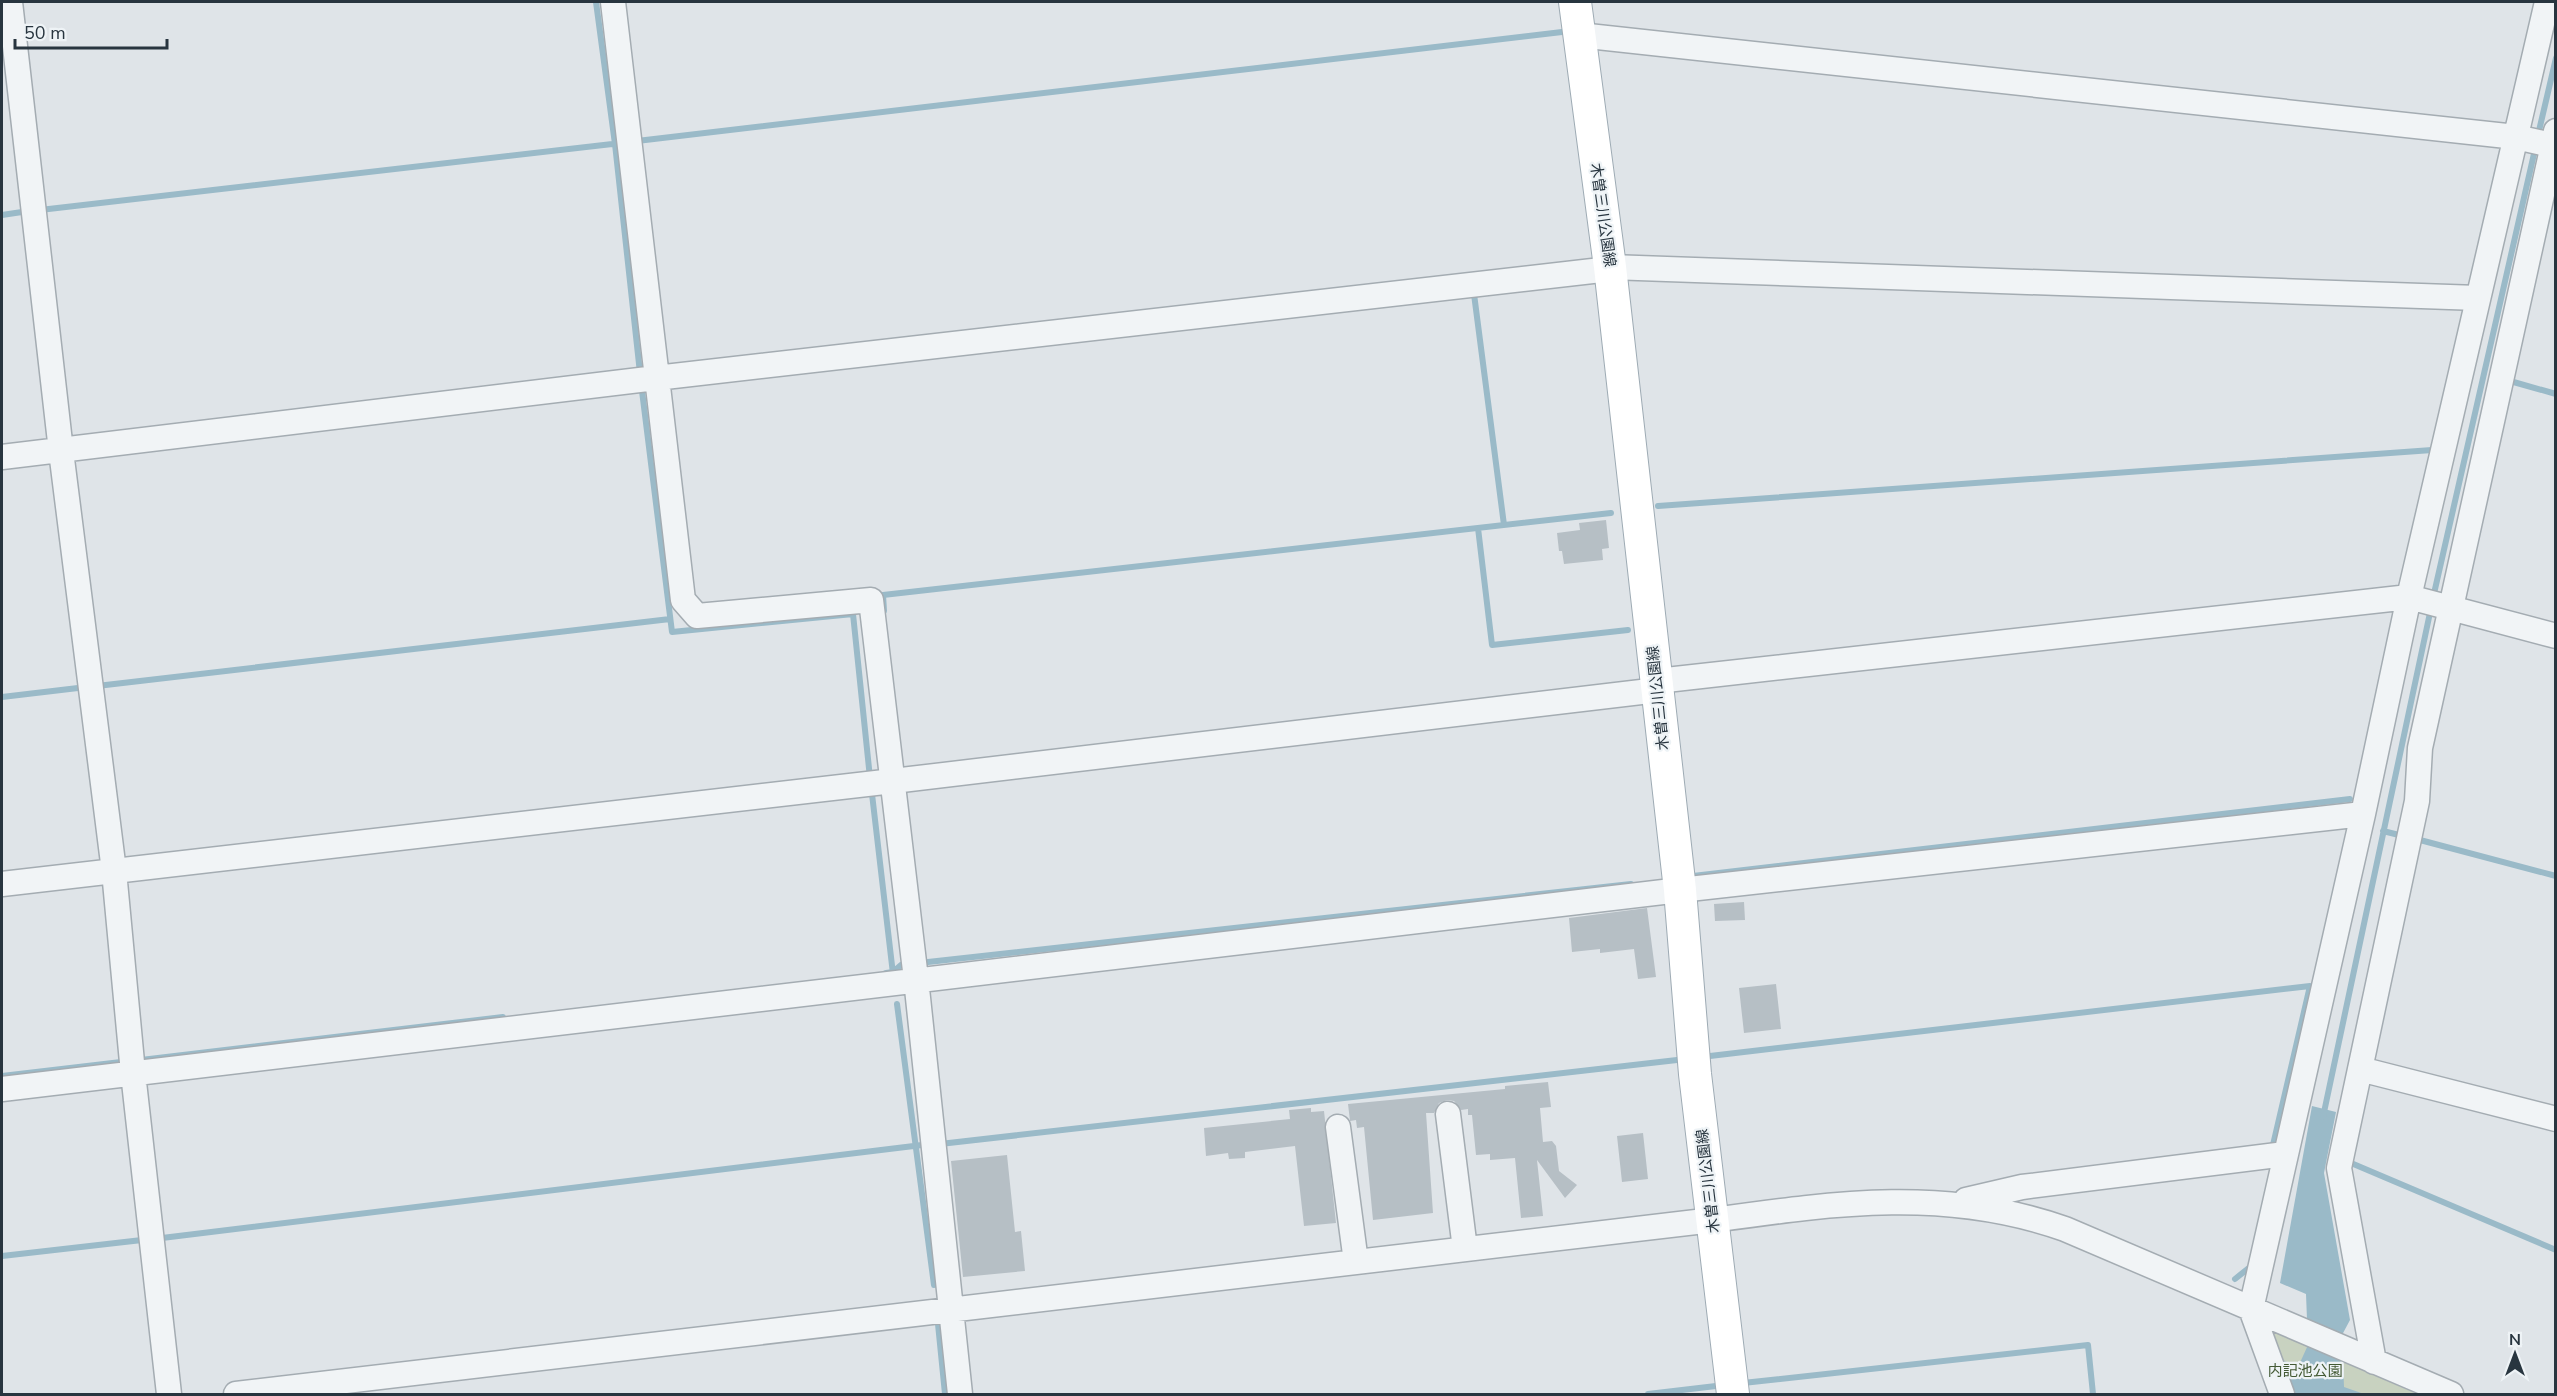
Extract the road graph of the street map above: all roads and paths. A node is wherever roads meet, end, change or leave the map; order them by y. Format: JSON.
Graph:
{"nodes":[{"id":1,"x":10,"y":2,"type":"edge"},
{"id":2,"x":613,"y":2,"type":"edge"},
{"id":3,"x":1575,"y":2,"type":"edge"},
{"id":4,"x":2547,"y":2,"type":"edge"},
{"id":5,"x":1579,"y":35,"type":"junction"},
{"id":6,"x":2518,"y":138,"type":"junction"},
{"id":7,"x":2553,"y":142,"type":"edge"},
{"id":8,"x":1610,"y":268,"type":"junction"},
{"id":9,"x":2478,"y":298,"type":"junction"},
{"id":10,"x":656,"y":378,"type":"junction"},
{"id":11,"x":61,"y":451,"type":"junction"},
{"id":12,"x":2,"y":457,"type":"edge"},
{"id":13,"x":2413,"y":598,"type":"junction"},
{"id":14,"x":2447,"y":608,"type":"junction"},
{"id":15,"x":2556,"y":636,"type":"edge"},
{"id":16,"x":1657,"y":686,"type":"junction"},
{"id":17,"x":894,"y":782,"type":"junction"},
{"id":18,"x":2362,"y":814,"type":"junction"},
{"id":19,"x":114,"y":871,"type":"junction"},
{"id":20,"x":2,"y":884,"type":"edge"},
{"id":21,"x":1680,"y":890,"type":"junction"},
{"id":22,"x":916,"y":980,"type":"junction"},
{"id":23,"x":2360,"y":1069,"type":"junction"},
{"id":24,"x":133,"y":1073,"type":"junction"},
{"id":25,"x":2,"y":1089,"type":"edge"},
{"id":26,"x":1448,"y":1114,"type":"dead end"},
{"id":27,"x":2556,"y":1119,"type":"edge"},
{"id":28,"x":1338,"y":1127,"type":"dead end"},
{"id":29,"x":2285,"y":1154,"type":"junction"},
{"id":30,"x":1949,"y":1204,"type":"junction"},
{"id":31,"x":1713,"y":1220,"type":"junction"},
{"id":32,"x":1465,"y":1249,"type":"junction"},
{"id":33,"x":1356,"y":1262,"type":"junction"},
{"id":34,"x":2251,"y":1309,"type":"junction"},
{"id":35,"x":951,"y":1311,"type":"junction"},
{"id":36,"x":2374,"y":1362,"type":"junction"},
{"id":37,"x":169,"y":1395,"type":"edge"},
{"id":38,"x":236,"y":1395,"type":"edge"},
{"id":39,"x":960,"y":1395,"type":"edge"},
{"id":40,"x":1733,"y":1395,"type":"edge"},
{"id":41,"x":2282,"y":1395,"type":"edge"},
{"id":42,"x":2451,"y":1395,"type":"edge"}],
"edges":[{"from":1,"to":11,"type":"street"},
{"from":2,"to":10,"type":"street"},
{"from":3,"to":5,"type":"main road","name":"木曽三川公園線"},
{"from":4,"to":6,"type":"street"},
{"from":5,"to":6,"type":"street"},
{"from":5,"to":8,"type":"main road","name":"木曽三川公園線"},
{"from":6,"to":7,"type":"street"},
{"from":6,"to":9,"type":"street"},
{"from":7,"to":14,"type":"street"},
{"from":8,"to":9,"type":"street"},
{"from":8,"to":10,"type":"street"},
{"from":8,"to":16,"type":"main road","name":"木曽三川公園線"},
{"from":9,"to":13,"type":"street"},
{"from":10,"to":11,"type":"street"},
{"from":10,"to":17,"type":"street"},
{"from":11,"to":12,"type":"street"},
{"from":11,"to":19,"type":"street"},
{"from":13,"to":14,"type":"street"},
{"from":13,"to":16,"type":"street"},
{"from":13,"to":18,"type":"street"},
{"from":14,"to":15,"type":"street"},
{"from":14,"to":23,"type":"street"},
{"from":16,"to":17,"type":"street"},
{"from":16,"to":21,"type":"main road","name":"木曽三川公園線"},
{"from":17,"to":19,"type":"street"},
{"from":17,"to":22,"type":"street"},
{"from":18,"to":21,"type":"street"},
{"from":18,"to":29,"type":"street"},
{"from":19,"to":20,"type":"street"},
{"from":19,"to":24,"type":"street"},
{"from":21,"to":22,"type":"street"},
{"from":21,"to":31,"type":"main road","name":"木曽三川公園線"},
{"from":22,"to":24,"type":"street"},
{"from":22,"to":35,"type":"street"},
{"from":23,"to":27,"type":"street"},
{"from":23,"to":36,"type":"street"},
{"from":24,"to":25,"type":"street"},
{"from":24,"to":37,"type":"street"},
{"from":26,"to":32,"type":"street"},
{"from":28,"to":33,"type":"street"},
{"from":29,"to":30,"type":"street"},
{"from":29,"to":34,"type":"street"},
{"from":30,"to":31,"type":"street"},
{"from":30,"to":34,"type":"street"},
{"from":31,"to":32,"type":"street"},
{"from":31,"to":40,"type":"main road","name":"木曽三川公園線"},
{"from":32,"to":33,"type":"street"},
{"from":33,"to":35,"type":"street"},
{"from":34,"to":36,"type":"street"},
{"from":34,"to":41,"type":"street"},
{"from":35,"to":38,"type":"street"},
{"from":35,"to":39,"type":"street"},
{"from":36,"to":42,"type":"street"}]}
